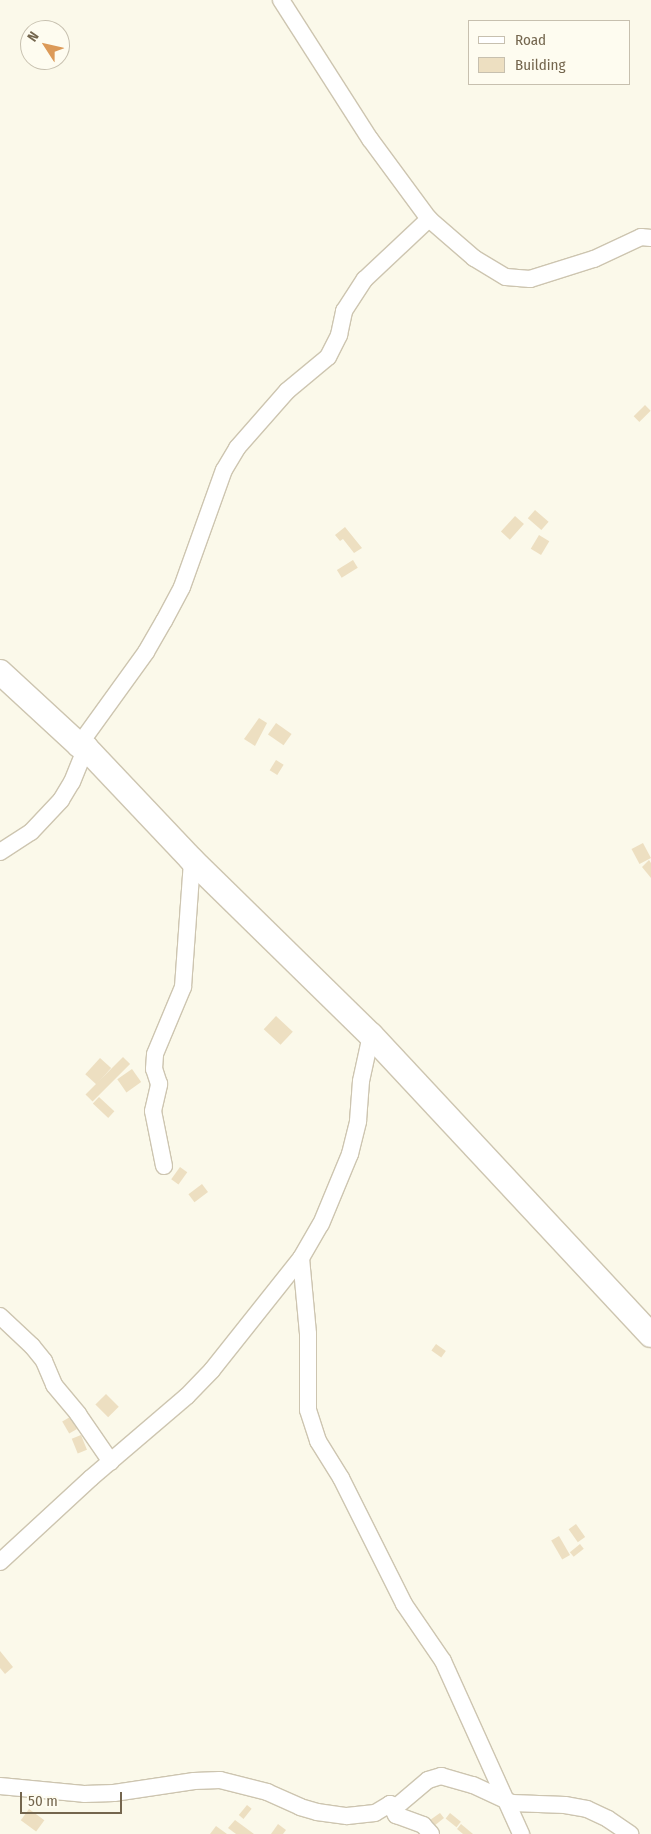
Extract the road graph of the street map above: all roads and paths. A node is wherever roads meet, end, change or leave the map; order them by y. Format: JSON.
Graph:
{"nodes":[{"id":1,"x":281,"y":0,"type":"edge"},
{"id":2,"x":429,"y":219,"type":"junction"},
{"id":3,"x":651,"y":238,"type":"edge"},
{"id":4,"x":0,"y":672,"type":"edge"},
{"id":5,"x":82,"y":746,"type":"junction"},
{"id":6,"x":0,"y":852,"type":"edge"},
{"id":7,"x":192,"y":860,"type":"junction"},
{"id":8,"x":371,"y":1034,"type":"junction"},
{"id":9,"x":164,"y":1166,"type":"dead end"},
{"id":10,"x":301,"y":1258,"type":"junction"},
{"id":11,"x":0,"y":1316,"type":"edge"},
{"id":12,"x":651,"y":1335,"type":"edge"},
{"id":13,"x":111,"y":1462,"type":"junction"},
{"id":14,"x":0,"y":1562,"type":"edge"},
{"id":15,"x":0,"y":1786,"type":"edge"},
{"id":16,"x":508,"y":1802,"type":"junction"},
{"id":17,"x":390,"y":1804,"type":"junction"},
{"id":18,"x":430,"y":1834,"type":"edge"},
{"id":19,"x":521,"y":1834,"type":"edge"},
{"id":20,"x":630,"y":1834,"type":"edge"}],
"edges":[{"from":1,"to":2,"type":"street"},
{"from":2,"to":3,"type":"street"},
{"from":2,"to":5,"type":"street"},
{"from":4,"to":5,"type":"street"},
{"from":5,"to":6,"type":"street"},
{"from":5,"to":7,"type":"street"},
{"from":7,"to":8,"type":"street"},
{"from":7,"to":9,"type":"street"},
{"from":8,"to":10,"type":"street"},
{"from":8,"to":12,"type":"street"},
{"from":10,"to":13,"type":"street"},
{"from":10,"to":16,"type":"street"},
{"from":11,"to":13,"type":"street"},
{"from":13,"to":14,"type":"street"},
{"from":15,"to":17,"type":"street"},
{"from":16,"to":17,"type":"street"},
{"from":16,"to":19,"type":"street"},
{"from":16,"to":20,"type":"street"},
{"from":17,"to":18,"type":"street"}]}
